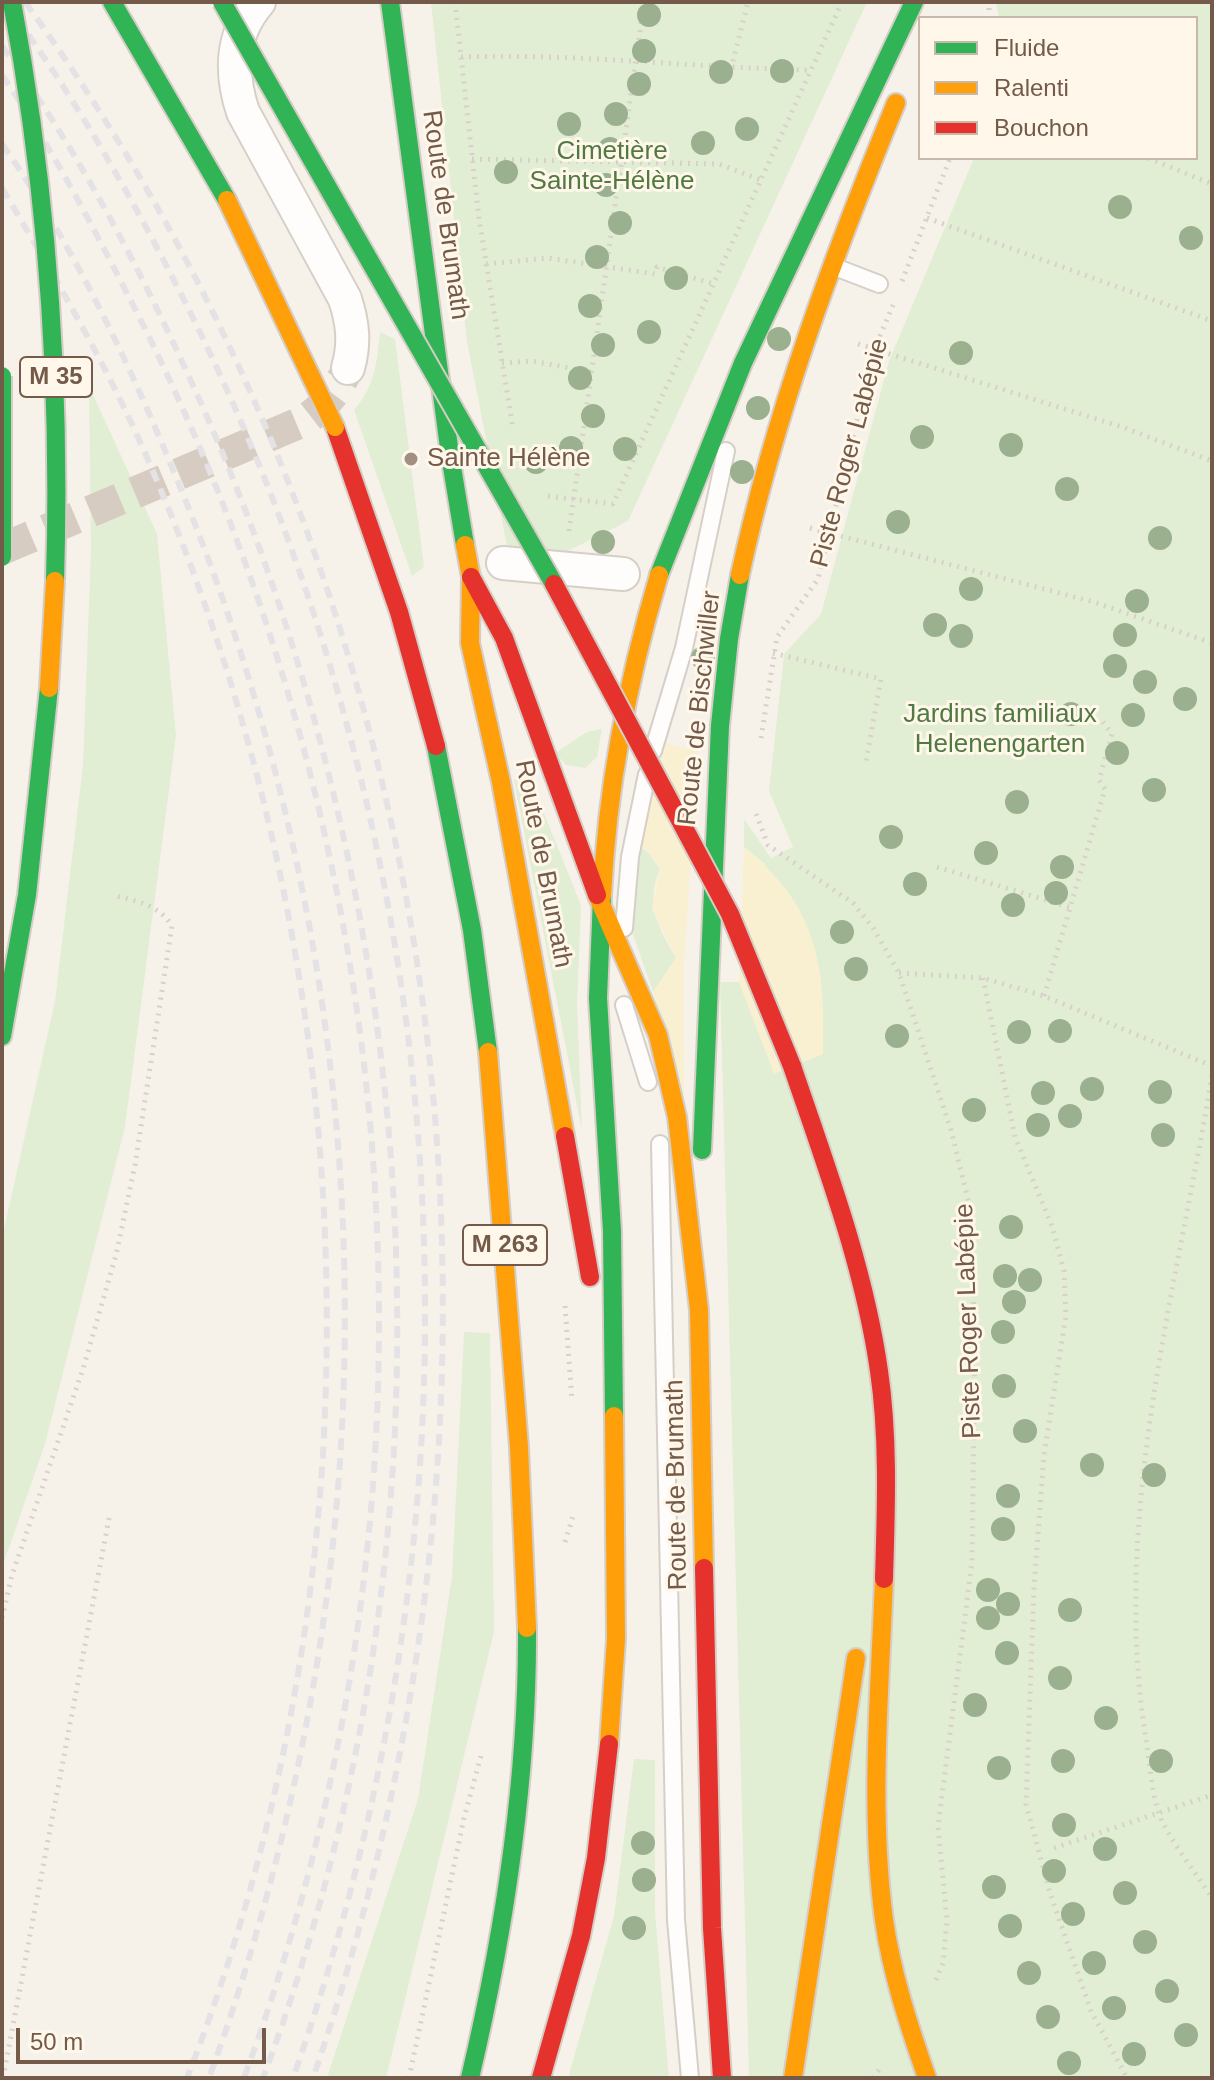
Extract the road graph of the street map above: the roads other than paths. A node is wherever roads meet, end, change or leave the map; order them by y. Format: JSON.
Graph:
{"nodes":[{"id":1,"x":12,"y":2,"type":"edge"},
{"id":2,"x":112,"y":2,"type":"edge"},
{"id":3,"x":390,"y":2,"type":"edge"},
{"id":4,"x":914,"y":2,"type":"edge"},
{"id":5,"x":252,"y":4,"type":"edge"},
{"id":6,"x":902,"y":89,"type":"dead end"},
{"id":7,"x":823,"y":193,"type":"junction"},
{"id":8,"x":820,"y":258,"type":"junction"},
{"id":9,"x":879,"y":284,"type":"dead end"},
{"id":10,"x":743,"y":363,"type":"junction"},
{"id":11,"x":348,"y":368,"type":"tunnel mouth"},
{"id":12,"x":2,"y":376,"type":"edge"},
{"id":13,"x":2,"y":557,"type":"edge"},
{"id":14,"x":503,"y":563,"type":"dead end"},
{"id":15,"x":623,"y":574,"type":"dead end"},
{"id":16,"x":471,"y":577,"type":"junction"},
{"id":17,"x":616,"y":764,"type":"junction"},
{"id":18,"x":554,"y":778,"type":"junction"},
{"id":19,"x":601,"y":906,"type":"junction"},
{"id":20,"x":600,"y":936,"type":"junction"},
{"id":21,"x":624,"y":960,"type":"junction"},
{"id":22,"x":624,"y":1005,"type":"junction"},
{"id":23,"x":2,"y":1036,"type":"edge"},
{"id":24,"x":601,"y":1089,"type":"junction"},
{"id":25,"x":654,"y":1103,"type":"dead end"},
{"id":26,"x":810,"y":1121,"type":"junction"},
{"id":27,"x":658,"y":1132,"type":"dead end"},
{"id":28,"x":699,"y":1310,"type":"junction"},
{"id":29,"x":861,"y":1384,"type":"dead end"},
{"id":30,"x":614,"y":1446,"type":"junction"},
{"id":31,"x":858,"y":1633,"type":"dead end"},
{"id":32,"x":470,"y":2078,"type":"edge"},
{"id":33,"x":541,"y":2078,"type":"edge"},
{"id":34,"x":690,"y":2078,"type":"edge"},
{"id":35,"x":722,"y":2078,"type":"edge"},
{"id":36,"x":793,"y":2078,"type":"edge"},
{"id":37,"x":927,"y":2078,"type":"edge"}],
"edges":[{"from":1,"to":23,"type":"main road","number":"M 35","bridge":true},
{"from":2,"to":32,"type":"main road","number":"M 263","bridge":true},
{"from":3,"to":16,"type":"main road","name":"Route de Brumath","number":"M 263"},
{"from":4,"to":7,"type":"main road"},
{"from":5,"to":11,"type":"street"},
{"from":5,"to":26,"type":"main road","bridge":true},
{"from":6,"to":8,"type":"main road","name":"Route de Bischwiller"},
{"from":7,"to":8,"type":"lane"},
{"from":7,"to":10,"type":"main road"},
{"from":8,"to":9,"type":"lane"},
{"from":8,"to":28,"type":"main road","name":"Route de Bischwiller"},
{"from":10,"to":17,"type":"main road"},
{"from":10,"to":21,"type":"lane"},
{"from":12,"to":13,"type":"main road","number":"M 35","bridge":true},
{"from":14,"to":15,"type":"street"},
{"from":16,"to":18,"type":"main road","name":"Route de Brumath","number":"M 263"},
{"from":16,"to":20,"type":"lane"},
{"from":16,"to":30,"type":"main road","name":"Route de Brumath","number":"M 263"},
{"from":17,"to":18,"type":"main road"},
{"from":17,"to":19,"type":"main road"},
{"from":18,"to":19,"type":"main road","name":"Route de Brumath","number":"M 263"},
{"from":19,"to":20,"type":"main road","name":"Route de Brumath","number":"M 263"},
{"from":19,"to":21,"type":"main road","name":"Route de Brumath","number":"M 263"},
{"from":20,"to":22,"type":"lane"},
{"from":20,"to":24,"type":"main road","name":"Route de Brumath","number":"M 263"},
{"from":21,"to":22,"type":"lane"},
{"from":21,"to":28,"type":"main road","name":"Route de Brumath","number":"M 263"},
{"from":22,"to":24,"type":"lane"},
{"from":22,"to":25,"type":"lane"},
{"from":24,"to":30,"type":"main road","name":"Route de Brumath","number":"M 263"},
{"from":26,"to":29,"type":"main road"},
{"from":26,"to":37,"type":"main road"},
{"from":27,"to":34,"type":"lane"},
{"from":28,"to":35,"type":"main road","name":"Route de Brumath","number":"M 263"},
{"from":30,"to":33,"type":"main road","name":"Route de Brumath","number":"M 263"},
{"from":31,"to":36,"type":"main road"}]}
